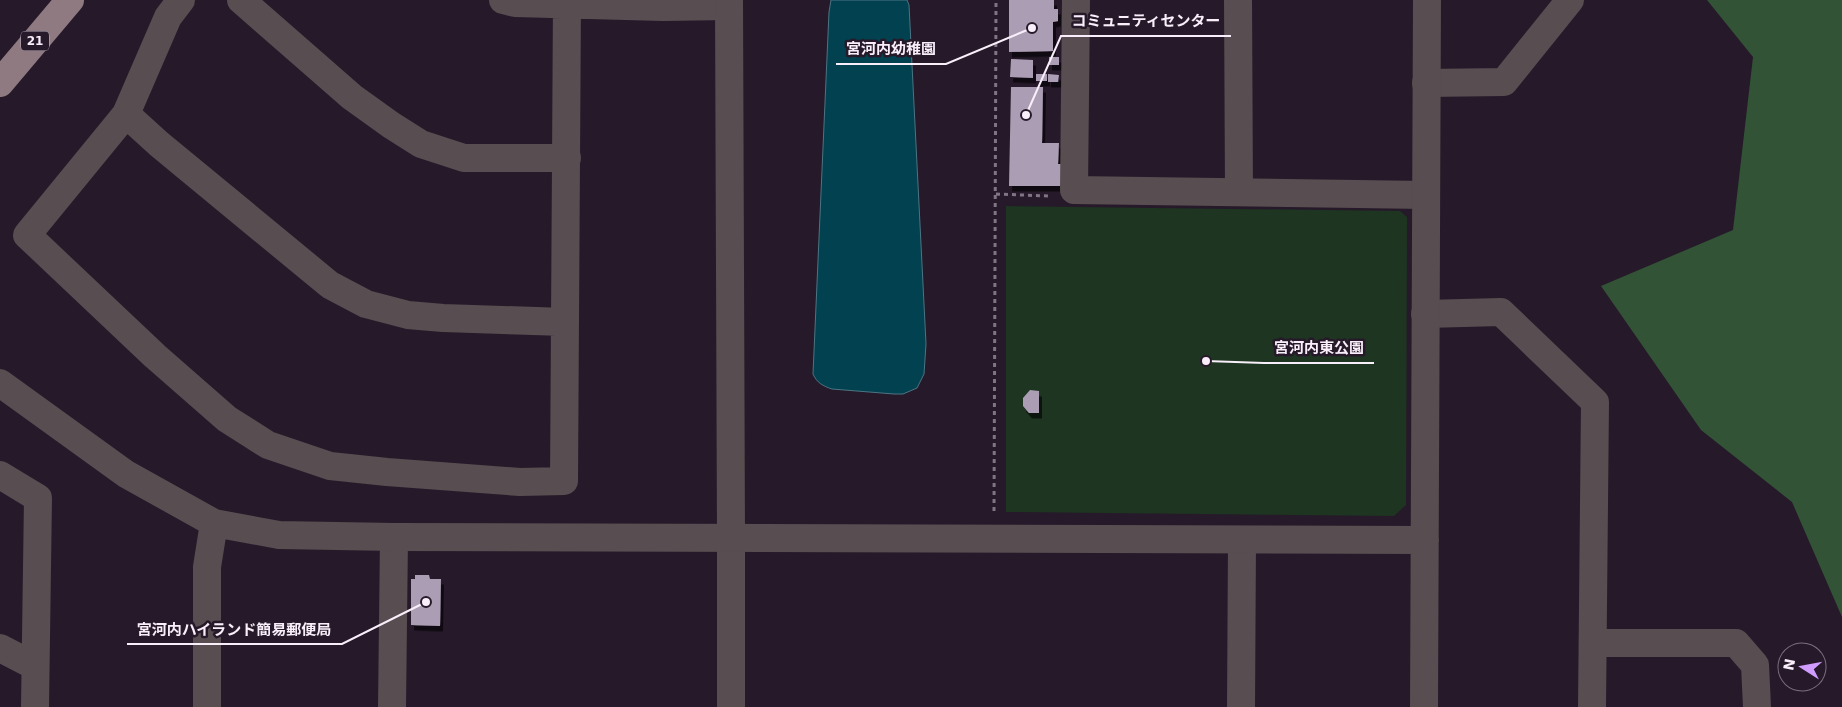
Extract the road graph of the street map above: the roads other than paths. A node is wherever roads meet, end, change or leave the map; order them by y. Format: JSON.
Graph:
{"nodes":[{"id":1,"x":70,"y":0,"type":"edge"},
{"id":2,"x":181,"y":0,"type":"edge"},
{"id":3,"x":241,"y":0,"type":"edge"},
{"id":4,"x":503,"y":0,"type":"edge"},
{"id":5,"x":1076,"y":0,"type":"edge"},
{"id":6,"x":1238,"y":0,"type":"edge"},
{"id":7,"x":1427,"y":0,"type":"edge"},
{"id":8,"x":1570,"y":0,"type":"edge"},
{"id":9,"x":567,"y":2,"type":"edge"},
{"id":10,"x":729,"y":3,"type":"edge"},
{"id":11,"x":0,"y":83,"type":"edge"},
{"id":12,"x":1426,"y":83,"type":"junction"},
{"id":13,"x":126,"y":114,"type":"junction"},
{"id":14,"x":567,"y":158,"type":"junction"},
{"id":15,"x":1238,"y":192,"type":"junction"},
{"id":16,"x":1426,"y":195,"type":"junction"},
{"id":17,"x":1425,"y":314,"type":"junction"},
{"id":18,"x":565,"y":322,"type":"junction"},
{"id":19,"x":0,"y":383,"type":"edge"},
{"id":20,"x":0,"y":475,"type":"edge"},
{"id":21,"x":214,"y":523,"type":"junction"},
{"id":22,"x":394,"y":537,"type":"junction"},
{"id":23,"x":731,"y":538,"type":"junction"},
{"id":24,"x":1242,"y":540,"type":"junction"},
{"id":25,"x":1425,"y":540,"type":"junction"},
{"id":26,"x":1593,"y":643,"type":"junction"},
{"id":27,"x":0,"y":648,"type":"edge"},
{"id":28,"x":34,"y":666,"type":"junction"},
{"id":29,"x":35,"y":707,"type":"edge"},
{"id":30,"x":206,"y":707,"type":"edge"},
{"id":31,"x":392,"y":707,"type":"edge"},
{"id":32,"x":731,"y":707,"type":"edge"},
{"id":33,"x":1242,"y":707,"type":"edge"},
{"id":34,"x":1424,"y":707,"type":"edge"},
{"id":35,"x":1592,"y":707,"type":"edge"},
{"id":36,"x":1757,"y":707,"type":"edge"}],
"edges":[{"from":1,"to":11,"type":"main road","number":"21"},
{"from":2,"to":13,"type":"street"},
{"from":3,"to":14,"type":"street"},
{"from":4,"to":9,"type":"street"},
{"from":5,"to":15,"type":"street"},
{"from":6,"to":15,"type":"street"},
{"from":7,"to":12,"type":"street"},
{"from":8,"to":12,"type":"street"},
{"from":9,"to":10,"type":"street"},
{"from":9,"to":14,"type":"street"},
{"from":10,"to":23,"type":"street"},
{"from":12,"to":16,"type":"street"},
{"from":13,"to":18,"type":"street"},
{"from":13,"to":18,"type":"street"},
{"from":14,"to":18,"type":"street"},
{"from":15,"to":16,"type":"street"},
{"from":16,"to":17,"type":"street"},
{"from":17,"to":25,"type":"street"},
{"from":17,"to":26,"type":"street"},
{"from":19,"to":21,"type":"street"},
{"from":20,"to":28,"type":"street"},
{"from":21,"to":22,"type":"street"},
{"from":21,"to":30,"type":"street"},
{"from":22,"to":23,"type":"street"},
{"from":22,"to":31,"type":"street"},
{"from":23,"to":24,"type":"street"},
{"from":23,"to":32,"type":"street"},
{"from":24,"to":25,"type":"street"},
{"from":24,"to":33,"type":"street"},
{"from":25,"to":34,"type":"street"},
{"from":26,"to":35,"type":"street"},
{"from":26,"to":36,"type":"street"},
{"from":27,"to":28,"type":"street"},
{"from":28,"to":29,"type":"street"}]}
